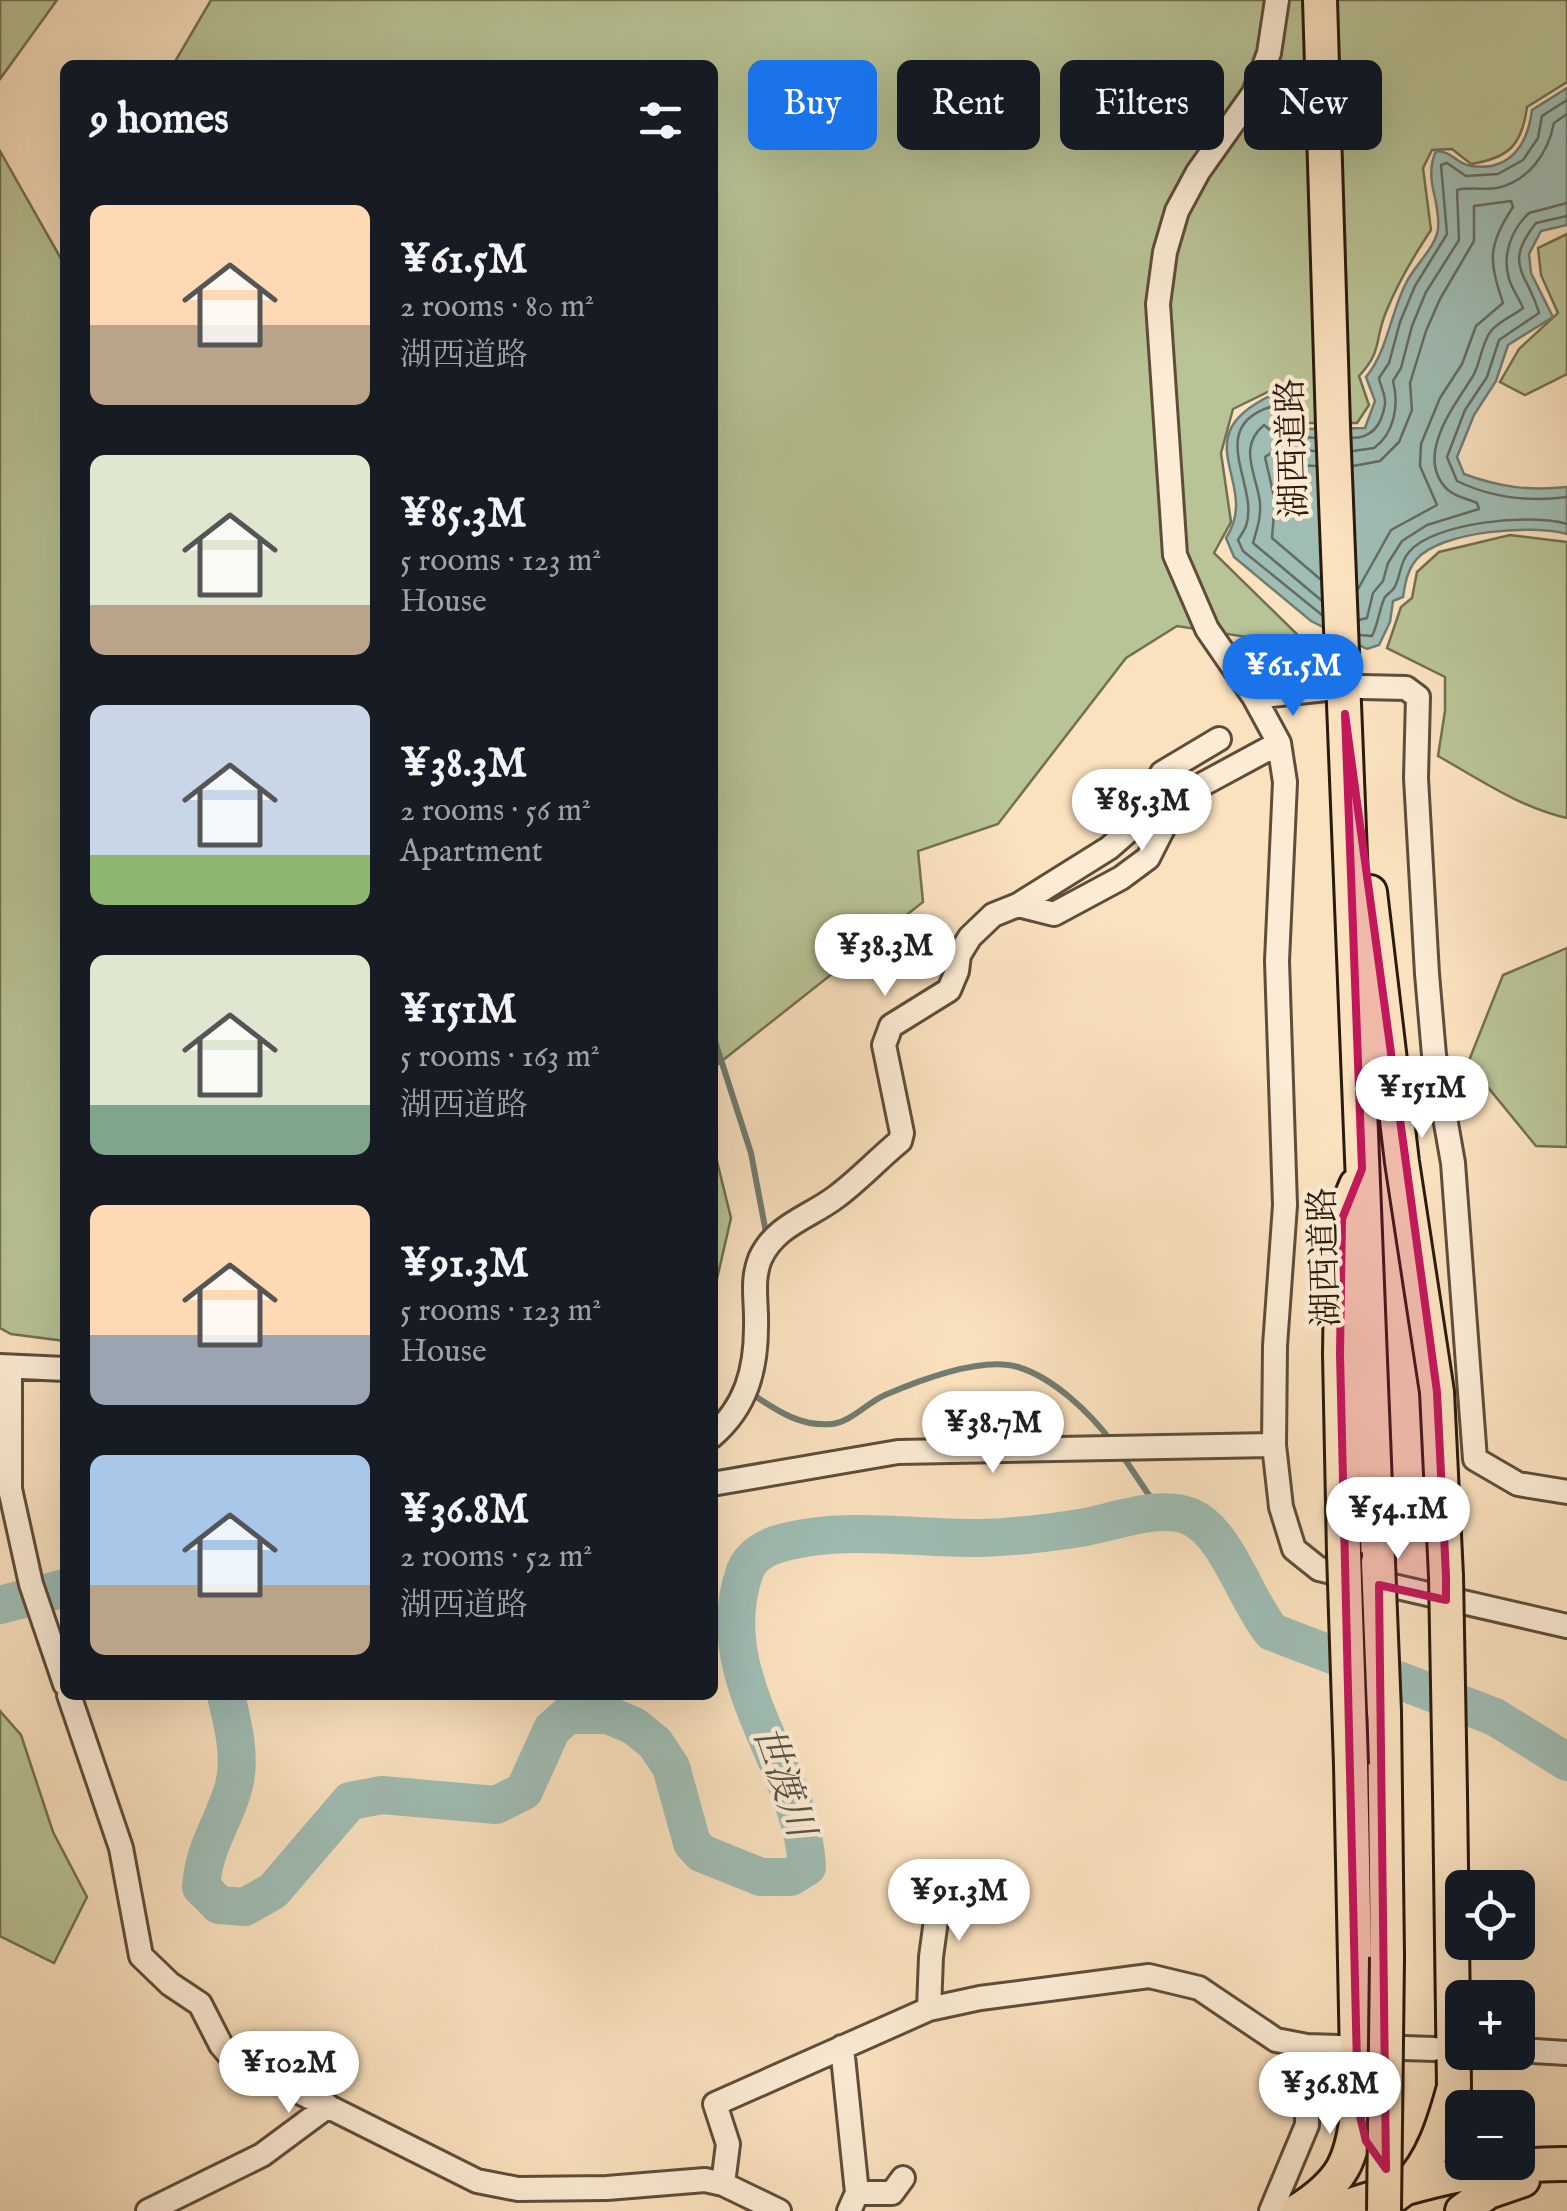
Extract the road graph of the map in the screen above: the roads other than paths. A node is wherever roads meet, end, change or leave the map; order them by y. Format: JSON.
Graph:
{"nodes":[{"id":1,"x":1277,"y":0,"type":"edge"},
{"id":2,"x":1320,"y":0,"type":"edge"},
{"id":3,"x":1344,"y":693,"type":"junction"},
{"id":4,"x":1254,"y":697,"type":"junction"},
{"id":5,"x":1218,"y":739,"type":"dead end"},
{"id":6,"x":1279,"y":744,"type":"junction"},
{"id":7,"x":1018,"y":905,"type":"junction"},
{"id":8,"x":1362,"y":1169,"type":"junction"},
{"id":9,"x":5,"y":1368,"type":"edge"},
{"id":10,"x":60,"y":1369,"type":"edge"},
{"id":11,"x":718,"y":1431,"type":"edge"},
{"id":12,"x":1274,"y":1445,"type":"junction"},
{"id":13,"x":718,"y":1483,"type":"edge"},
{"id":14,"x":1567,"y":1492,"type":"edge"},
{"id":15,"x":1567,"y":1626,"type":"edge"},
{"id":16,"x":60,"y":1669,"type":"edge"},
{"id":17,"x":71,"y":1700,"type":"edge"},
{"id":18,"x":942,"y":1876,"type":"dead end"},
{"id":19,"x":930,"y":2009,"type":"junction"},
{"id":20,"x":1307,"y":2046,"type":"junction"},
{"id":21,"x":1339,"y":2047,"type":"dead end"},
{"id":22,"x":842,"y":2048,"type":"junction"},
{"id":23,"x":1371,"y":2048,"type":"dead end"},
{"id":24,"x":1434,"y":2049,"type":"dead end"},
{"id":25,"x":1535,"y":2051,"type":"edge"},
{"id":26,"x":1567,"y":2053,"type":"edge"},
{"id":27,"x":1461,"y":2090,"type":"edge"},
{"id":28,"x":328,"y":2106,"type":"junction"},
{"id":29,"x":1358,"y":2108,"type":"junction"},
{"id":30,"x":1445,"y":2125,"type":"edge"},
{"id":31,"x":1535,"y":2151,"type":"edge"},
{"id":32,"x":1567,"y":2160,"type":"edge"},
{"id":33,"x":1567,"y":2172,"type":"edge"},
{"id":34,"x":903,"y":2178,"type":"dead end"},
{"id":35,"x":723,"y":2184,"type":"junction"},
{"id":36,"x":853,"y":2202,"type":"edge"},
{"id":37,"x":1373,"y":2206,"type":"edge"},
{"id":38,"x":148,"y":2211,"type":"edge"},
{"id":39,"x":779,"y":2211,"type":"edge"},
{"id":40,"x":1270,"y":2211,"type":"edge"},
{"id":41,"x":1297,"y":2211,"type":"edge"},
{"id":42,"x":1462,"y":2211,"type":"edge"}],
"edges":[{"from":1,"to":4,"type":"street"},
{"from":2,"to":3,"type":"highway","name":"湖西道路"},
{"from":3,"to":4,"type":"street"},
{"from":3,"to":8,"type":"highway","name":"湖西道路"},
{"from":3,"to":14,"type":"street"},
{"from":3,"to":27,"type":"highway","bridge":true},
{"from":4,"to":6,"type":"street"},
{"from":5,"to":7,"type":"street"},
{"from":6,"to":7,"type":"street"},
{"from":6,"to":12,"type":"street"},
{"from":7,"to":11,"type":"street"},
{"from":8,"to":29,"type":"highway","bridge":true},
{"from":8,"to":37,"type":"highway","name":"湖西道路","bridge":true},
{"from":9,"to":10,"type":"street"},
{"from":9,"to":16,"type":"street"},
{"from":12,"to":13,"type":"street"},
{"from":12,"to":15,"type":"street"},
{"from":17,"to":28,"type":"street"},
{"from":18,"to":19,"type":"street"},
{"from":19,"to":20,"type":"street"},
{"from":19,"to":22,"type":"street"},
{"from":20,"to":21,"type":"street"},
{"from":20,"to":40,"type":"street"},
{"from":22,"to":35,"type":"street"},
{"from":22,"to":36,"type":"street"},
{"from":23,"to":24,"type":"street"},
{"from":25,"to":26,"type":"street"},
{"from":28,"to":35,"type":"street"},
{"from":28,"to":38,"type":"street"},
{"from":29,"to":37,"type":"highway"},
{"from":29,"to":41,"type":"highway"},
{"from":30,"to":37,"type":"highway"},
{"from":31,"to":32,"type":"highway"},
{"from":32,"to":37,"type":"highway"},
{"from":33,"to":42,"type":"highway"},
{"from":34,"to":36,"type":"street"},
{"from":35,"to":39,"type":"street"}]}
